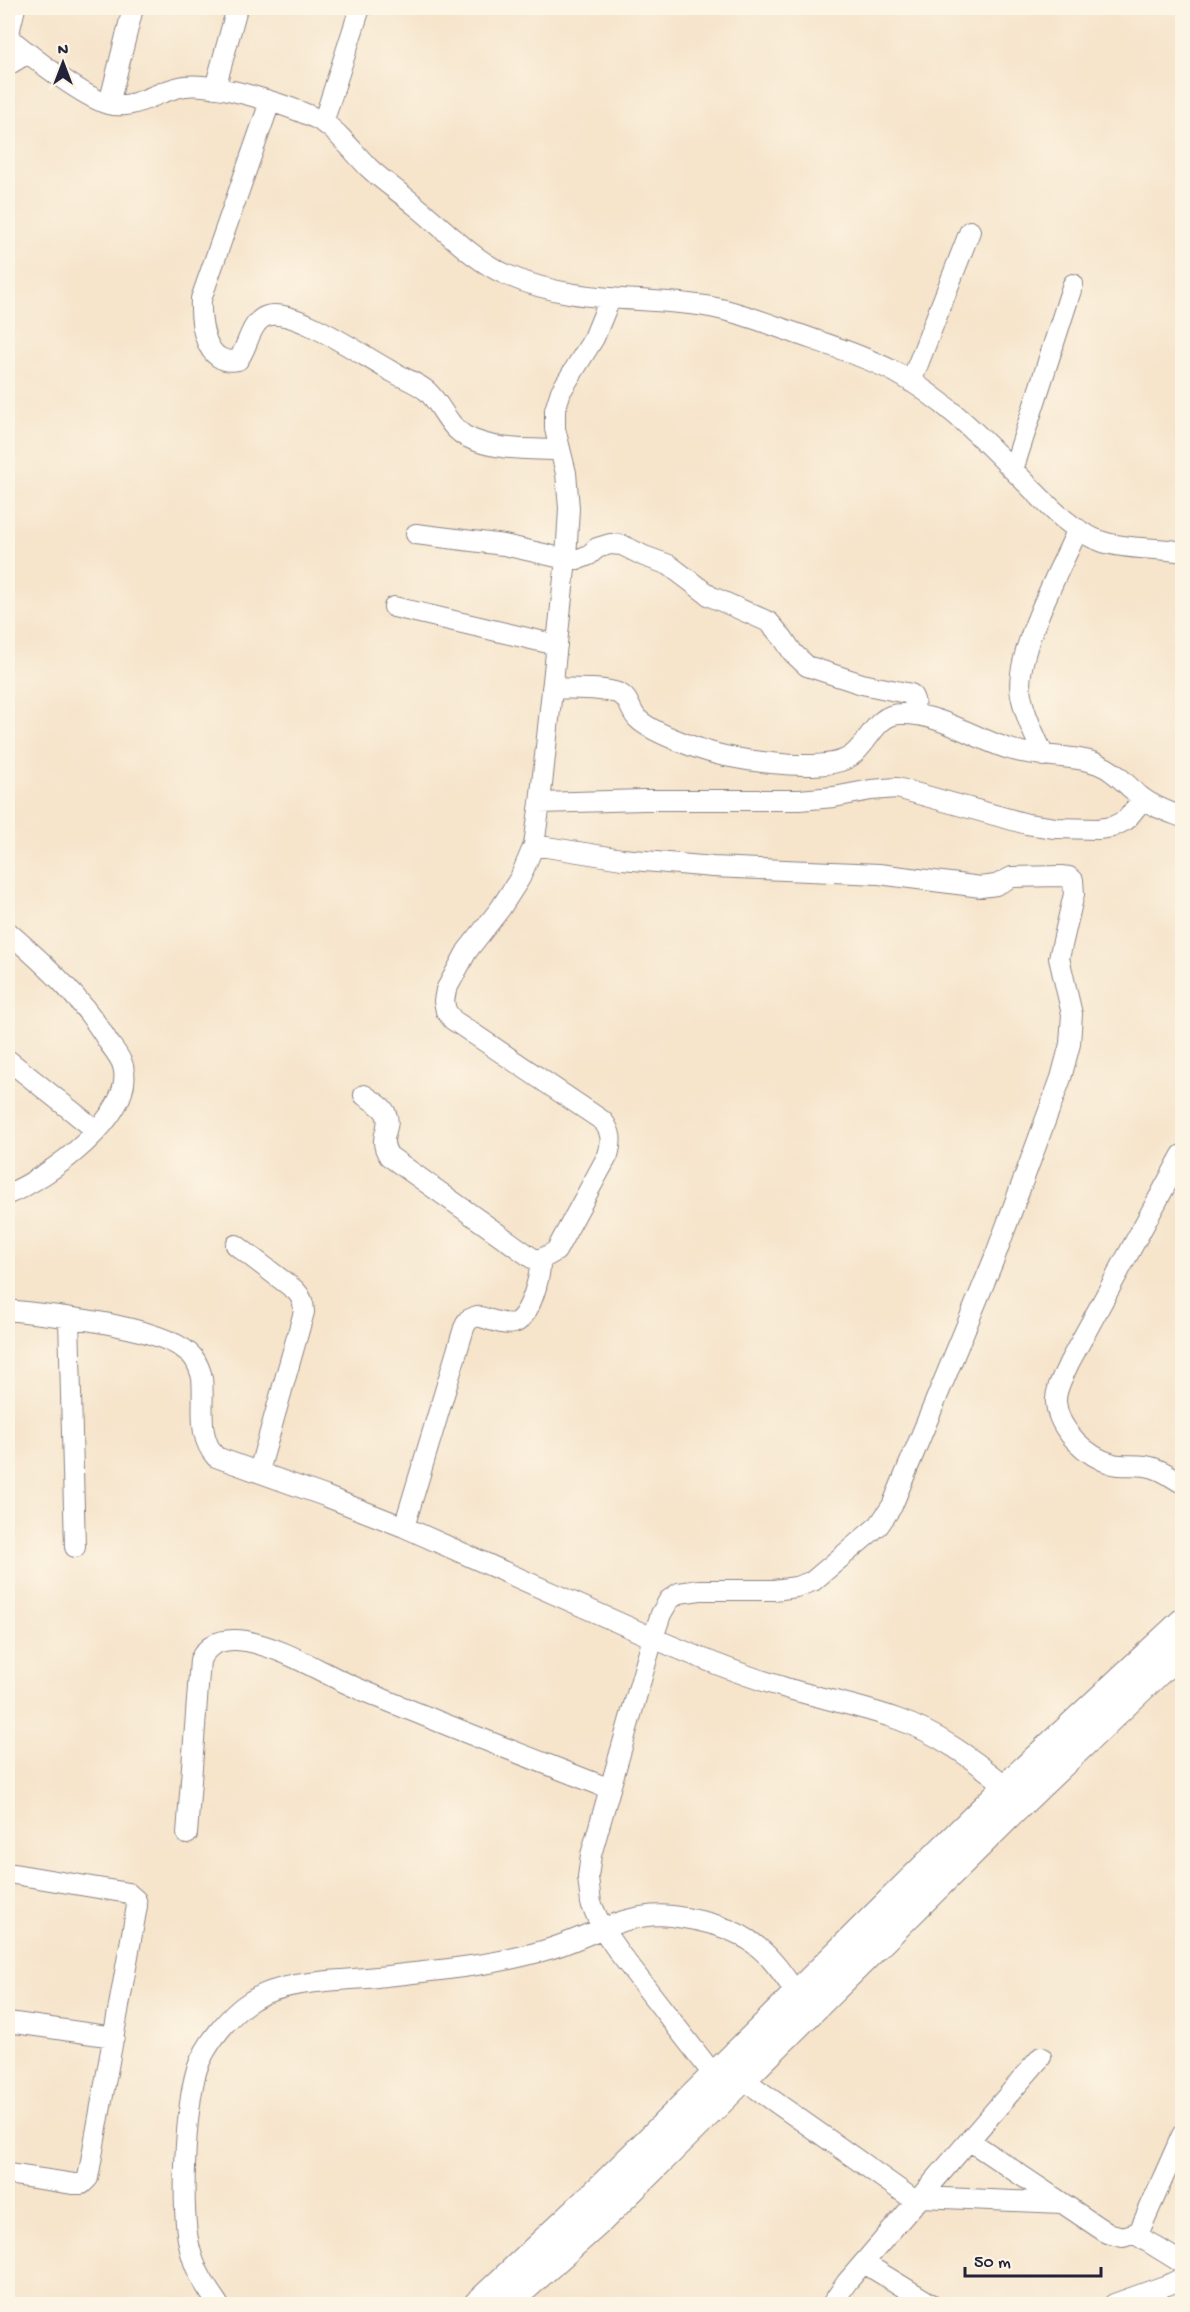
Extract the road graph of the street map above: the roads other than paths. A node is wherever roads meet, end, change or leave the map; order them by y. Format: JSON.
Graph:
{"nodes":[{"id":1,"x":15,"y":8,"type":"edge"},
{"id":2,"x":133,"y":8,"type":"edge"},
{"id":3,"x":237,"y":8,"type":"edge"},
{"id":4,"x":360,"y":8,"type":"edge"},
{"id":5,"x":8,"y":37,"type":"edge"},
{"id":6,"x":28,"y":53,"type":"junction"},
{"id":7,"x":8,"y":65,"type":"edge"},
{"id":8,"x":215,"y":88,"type":"junction"},
{"id":9,"x":270,"y":102,"type":"junction"},
{"id":10,"x":109,"y":104,"type":"junction"},
{"id":11,"x":323,"y":123,"type":"junction"},
{"id":12,"x":970,"y":231,"type":"dead end"},
{"id":13,"x":1073,"y":284,"type":"dead end"},
{"id":14,"x":610,"y":299,"type":"junction"},
{"id":15,"x":911,"y":382,"type":"junction"},
{"id":16,"x":560,"y":450,"type":"junction"},
{"id":17,"x":1013,"y":470,"type":"junction"},
{"id":18,"x":1078,"y":529,"type":"junction"},
{"id":19,"x":416,"y":534,"type":"dead end"},
{"id":20,"x":1182,"y":552,"type":"edge"},
{"id":21,"x":566,"y":559,"type":"junction"},
{"id":22,"x":394,"y":607,"type":"dead end"},
{"id":23,"x":557,"y":645,"type":"junction"},
{"id":24,"x":552,"y":688,"type":"junction"},
{"id":25,"x":912,"y":714,"type":"junction"},
{"id":26,"x":1044,"y":756,"type":"junction"},
{"id":27,"x":1143,"y":799,"type":"junction"},
{"id":28,"x":540,"y":803,"type":"junction"},
{"id":29,"x":1182,"y":817,"type":"edge"},
{"id":30,"x":534,"y":845,"type":"junction"},
{"id":31,"x":8,"y":932,"type":"edge"},
{"id":32,"x":8,"y":1060,"type":"edge"},
{"id":33,"x":364,"y":1095,"type":"dead end"},
{"id":34,"x":97,"y":1131,"type":"junction"},
{"id":35,"x":1182,"y":1155,"type":"edge"},
{"id":36,"x":8,"y":1194,"type":"edge"},
{"id":37,"x":236,"y":1245,"type":"dead end"},
{"id":38,"x":540,"y":1260,"type":"junction"},
{"id":39,"x":8,"y":1310,"type":"edge"},
{"id":40,"x":69,"y":1318,"type":"junction"},
{"id":41,"x":259,"y":1471,"type":"junction"},
{"id":42,"x":1182,"y":1483,"type":"edge"},
{"id":43,"x":404,"y":1527,"type":"junction"},
{"id":44,"x":75,"y":1547,"type":"dead end"},
{"id":45,"x":1182,"y":1622,"type":"edge"},
{"id":46,"x":653,"y":1638,"type":"junction"},
{"id":47,"x":1182,"y":1650,"type":"edge"},
{"id":48,"x":1006,"y":1786,"type":"junction"},
{"id":49,"x":610,"y":1789,"type":"junction"},
{"id":50,"x":187,"y":1834,"type":"dead end"},
{"id":51,"x":8,"y":1873,"type":"edge"},
{"id":52,"x":602,"y":1928,"type":"junction"},
{"id":53,"x":796,"y":1993,"type":"junction"},
{"id":54,"x":8,"y":2022,"type":"edge"},
{"id":55,"x":114,"y":2037,"type":"junction"},
{"id":56,"x":1041,"y":2057,"type":"dead end"},
{"id":57,"x":713,"y":2074,"type":"junction"},
{"id":58,"x":744,"y":2080,"type":"junction"},
{"id":59,"x":1182,"y":2135,"type":"edge"},
{"id":60,"x":970,"y":2141,"type":"junction"},
{"id":61,"x":8,"y":2174,"type":"edge"},
{"id":62,"x":919,"y":2200,"type":"junction"},
{"id":63,"x":1062,"y":2203,"type":"junction"},
{"id":64,"x":1135,"y":2234,"type":"junction"},
{"id":65,"x":864,"y":2263,"type":"junction"},
{"id":66,"x":1182,"y":2263,"type":"edge"},
{"id":67,"x":1182,"y":2278,"type":"edge"},
{"id":68,"x":218,"y":2304,"type":"edge"},
{"id":69,"x":477,"y":2304,"type":"edge"},
{"id":70,"x":507,"y":2304,"type":"edge"},
{"id":71,"x":832,"y":2304,"type":"edge"},
{"id":72,"x":931,"y":2304,"type":"edge"},
{"id":73,"x":1114,"y":2304,"type":"edge"}],
"edges":[{"from":1,"to":5,"type":"street"},
{"from":2,"to":10,"type":"street"},
{"from":3,"to":8,"type":"street"},
{"from":4,"to":11,"type":"street"},
{"from":5,"to":6,"type":"street"},
{"from":6,"to":7,"type":"street"},
{"from":6,"to":10,"type":"street"},
{"from":8,"to":9,"type":"street"},
{"from":8,"to":10,"type":"street"},
{"from":9,"to":11,"type":"street"},
{"from":9,"to":16,"type":"street"},
{"from":11,"to":14,"type":"street"},
{"from":12,"to":15,"type":"street"},
{"from":13,"to":17,"type":"street"},
{"from":14,"to":15,"type":"street"},
{"from":14,"to":16,"type":"street"},
{"from":15,"to":17,"type":"street"},
{"from":16,"to":21,"type":"street"},
{"from":17,"to":18,"type":"street"},
{"from":18,"to":20,"type":"street"},
{"from":18,"to":26,"type":"street"},
{"from":19,"to":21,"type":"street"},
{"from":21,"to":23,"type":"street"},
{"from":21,"to":25,"type":"street"},
{"from":22,"to":23,"type":"street"},
{"from":23,"to":24,"type":"street"},
{"from":24,"to":25,"type":"street"},
{"from":24,"to":28,"type":"street"},
{"from":25,"to":26,"type":"street"},
{"from":26,"to":27,"type":"street"},
{"from":27,"to":28,"type":"street"},
{"from":27,"to":29,"type":"street"},
{"from":28,"to":30,"type":"street"},
{"from":30,"to":38,"type":"street"},
{"from":30,"to":46,"type":"street"},
{"from":31,"to":34,"type":"street"},
{"from":32,"to":34,"type":"street"},
{"from":33,"to":38,"type":"street"},
{"from":34,"to":36,"type":"street"},
{"from":35,"to":42,"type":"street"},
{"from":37,"to":41,"type":"street"},
{"from":38,"to":43,"type":"street"},
{"from":39,"to":40,"type":"street"},
{"from":40,"to":41,"type":"street"},
{"from":40,"to":44,"type":"street"},
{"from":41,"to":43,"type":"street"},
{"from":43,"to":46,"type":"street"},
{"from":45,"to":48,"type":"street"},
{"from":46,"to":48,"type":"street"},
{"from":46,"to":49,"type":"street"},
{"from":47,"to":58,"type":"street"},
{"from":48,"to":53,"type":"street"},
{"from":49,"to":50,"type":"street"},
{"from":49,"to":52,"type":"street"},
{"from":51,"to":55,"type":"street"},
{"from":52,"to":53,"type":"street"},
{"from":52,"to":57,"type":"street"},
{"from":52,"to":68,"type":"street"},
{"from":53,"to":57,"type":"street"},
{"from":54,"to":55,"type":"street"},
{"from":55,"to":61,"type":"street"},
{"from":56,"to":60,"type":"street"},
{"from":57,"to":69,"type":"street"},
{"from":58,"to":62,"type":"street"},
{"from":58,"to":70,"type":"street"},
{"from":59,"to":64,"type":"street"},
{"from":60,"to":62,"type":"street"},
{"from":60,"to":63,"type":"street"},
{"from":62,"to":63,"type":"street"},
{"from":62,"to":65,"type":"street"},
{"from":63,"to":64,"type":"street"},
{"from":64,"to":66,"type":"street"},
{"from":65,"to":71,"type":"street"},
{"from":65,"to":72,"type":"street"},
{"from":67,"to":73,"type":"street"}]}
